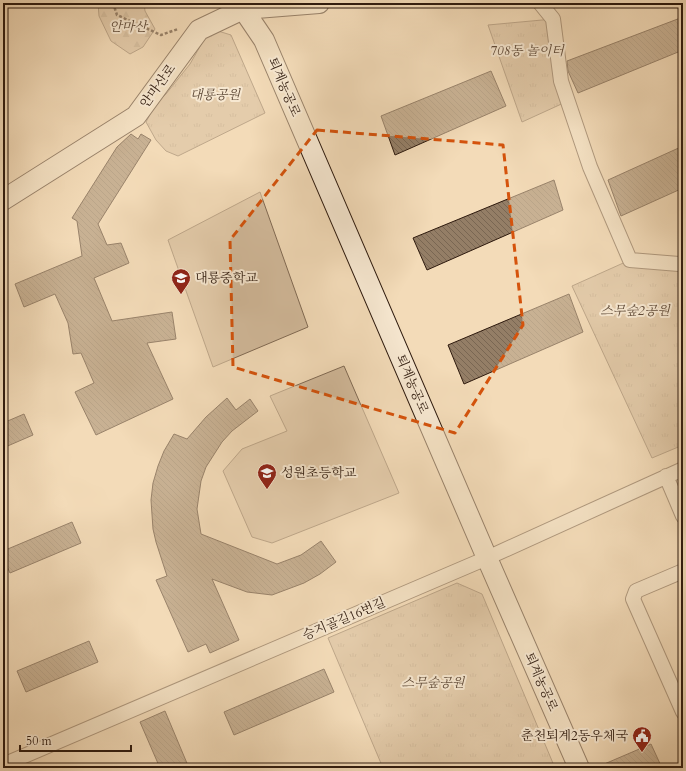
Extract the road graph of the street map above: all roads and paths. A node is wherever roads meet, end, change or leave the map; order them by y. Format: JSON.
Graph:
{"nodes":[{"id":1,"x":113,"y":3,"type":"edge"},
{"id":2,"x":319,"y":3,"type":"edge"},
{"id":3,"x":540,"y":3,"type":"edge"},
{"id":4,"x":243,"y":6,"type":"edge"},
{"id":5,"x":182,"y":27,"type":"dead end"},
{"id":6,"x":3,"y":200,"type":"edge"},
{"id":7,"x":683,"y":263,"type":"edge"},
{"id":8,"x":683,"y":469,"type":"edge"},
{"id":9,"x":666,"y":476,"type":"junction"},
{"id":10,"x":683,"y":516,"type":"edge"},
{"id":11,"x":487,"y":558,"type":"junction"},
{"id":12,"x":683,"y":571,"type":"edge"},
{"id":13,"x":683,"y":712,"type":"edge"},
{"id":14,"x":3,"y":765,"type":"edge"},
{"id":15,"x":579,"y":768,"type":"edge"}],
"edges":[{"from":1,"to":5,"type":"path"},
{"from":2,"to":4,"type":"street","name":"안마산로"},
{"from":3,"to":7,"type":"street"},
{"from":4,"to":6,"type":"street","name":"안마산로"},
{"from":4,"to":11,"type":"street","name":"퇴계농공로"},
{"from":8,"to":9,"type":"street","name":"승지골길16번길"},
{"from":9,"to":10,"type":"street"},
{"from":9,"to":11,"type":"street","name":"승지골길16번길"},
{"from":11,"to":14,"type":"street","name":"승지골길16번길"},
{"from":11,"to":15,"type":"street","name":"퇴계농공로"},
{"from":12,"to":13,"type":"street"}]}
